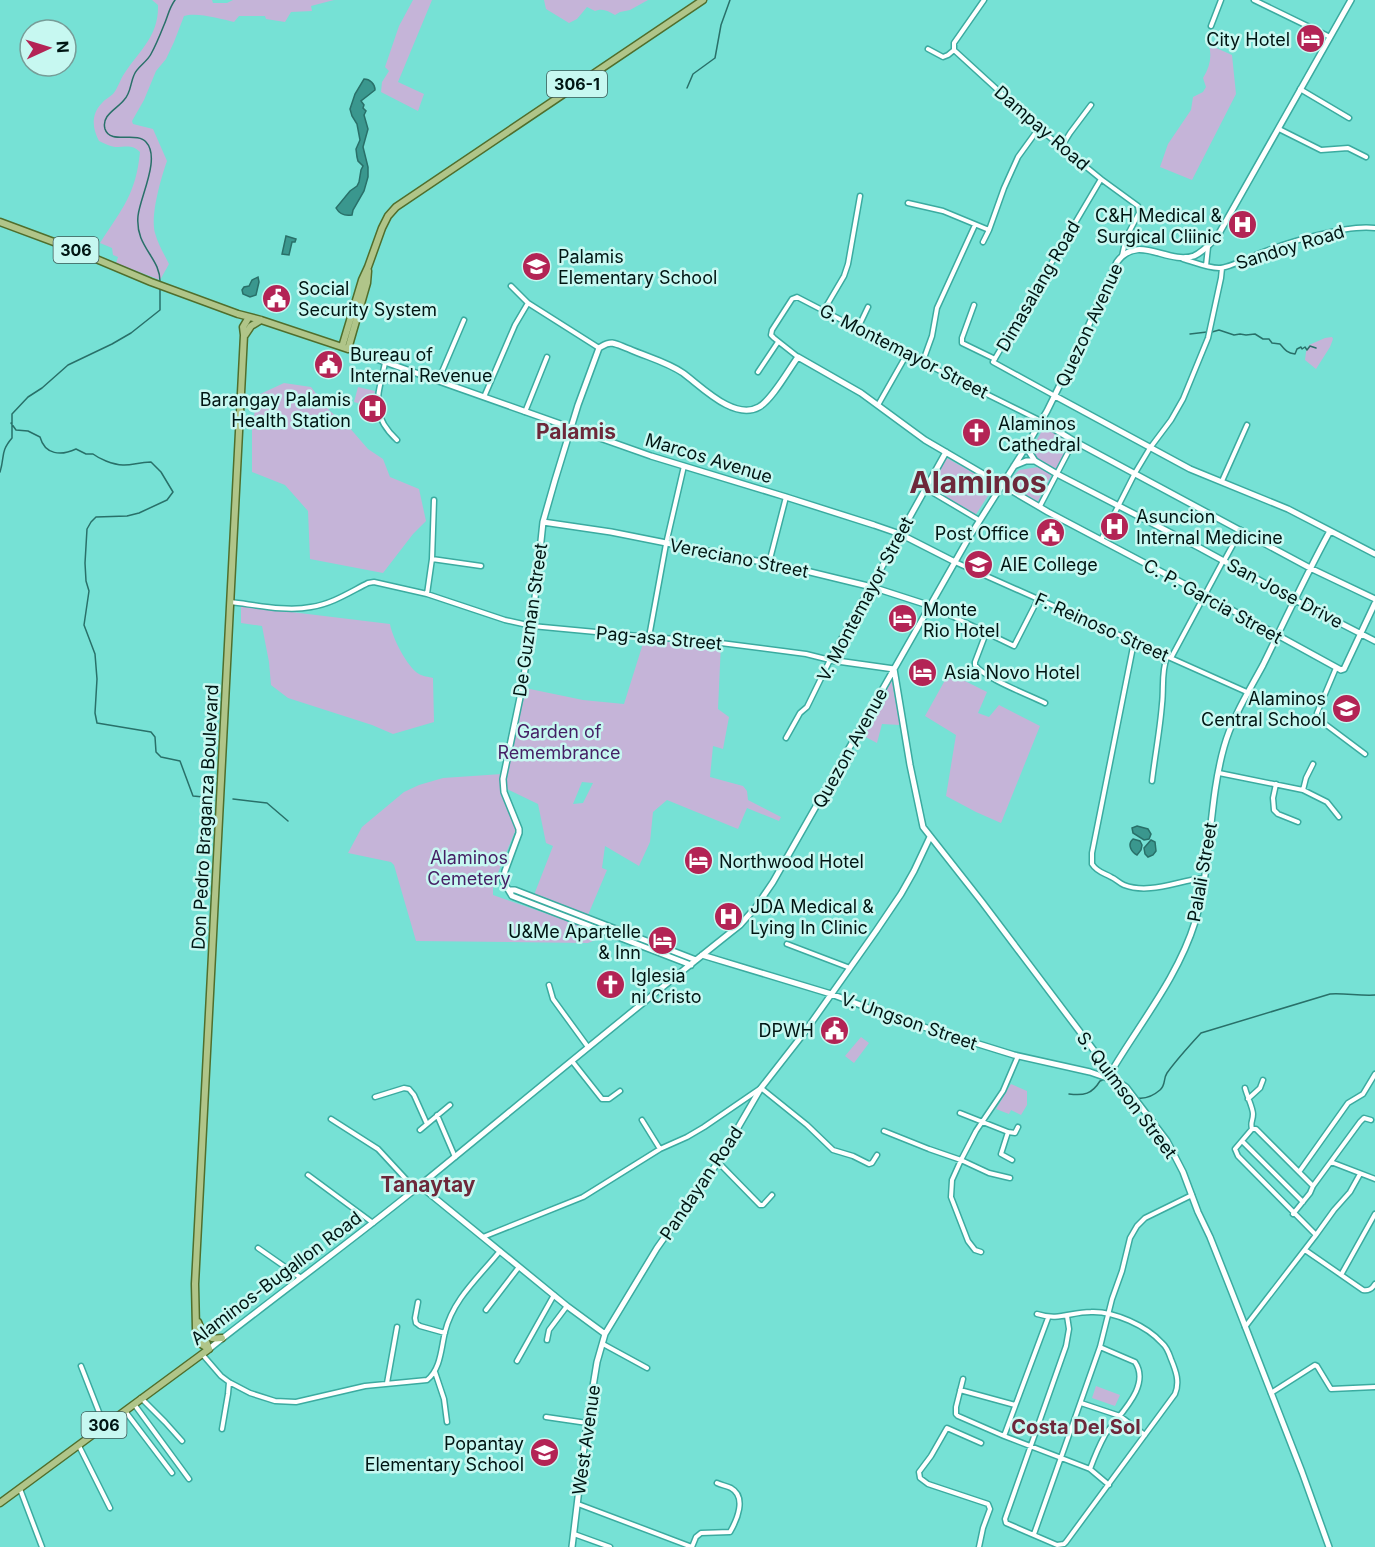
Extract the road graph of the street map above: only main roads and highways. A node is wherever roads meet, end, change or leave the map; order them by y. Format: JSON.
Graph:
{"nodes":[{"id":1,"x":703,"y":0,"type":"edge"},
{"id":2,"x":0,"y":222,"type":"edge"},
{"id":3,"x":238,"y":314,"type":"junction"},
{"id":4,"x":249,"y":317,"type":"junction"},
{"id":5,"x":261,"y":320,"type":"junction"},
{"id":6,"x":243,"y":327,"type":"junction"},
{"id":7,"x":244,"y":335,"type":"junction"},
{"id":8,"x":345,"y":348,"type":"joint"},
{"id":9,"x":199,"y":1331,"type":"junction"},
{"id":10,"x":222,"y":1338,"type":"road end"},
{"id":11,"x":208,"y":1349,"type":"joint"},
{"id":12,"x":199,"y":1356,"type":"junction"},
{"id":13,"x":0,"y":1503,"type":"edge"}],
"edges":[{"from":1,"to":8,"type":"main road","number":"306-1"},
{"from":2,"to":3,"type":"main road","number":"306"},
{"from":3,"to":4,"type":"main road","number":"306"},
{"from":3,"to":6,"type":"main road","name":"Don Pedro Braganza Boulevard"},
{"from":4,"to":5,"type":"main road","name":"Marcos Avenue","number":"306"},
{"from":4,"to":6,"type":"main road"},
{"from":4,"to":7,"type":"main road"},
{"from":5,"to":7,"type":"main road"},
{"from":5,"to":8,"type":"main road","name":"Marcos Avenue","number":"306"},
{"from":6,"to":7,"type":"main road","name":"Don Pedro Braganza Boulevard"},
{"from":7,"to":9,"type":"main road","name":"Don Pedro Braganza Boulevard"},
{"from":9,"to":10,"type":"main road"},
{"from":9,"to":11,"type":"main road","name":"Don Pedro Braganza Boulevard"},
{"from":9,"to":12,"type":"main road"},
{"from":11,"to":12,"type":"main road","name":"Alaminos-Bugallon Road","number":"306"},
{"from":12,"to":13,"type":"main road","name":"Alaminos-Bugallon Road","number":"306"}]}
